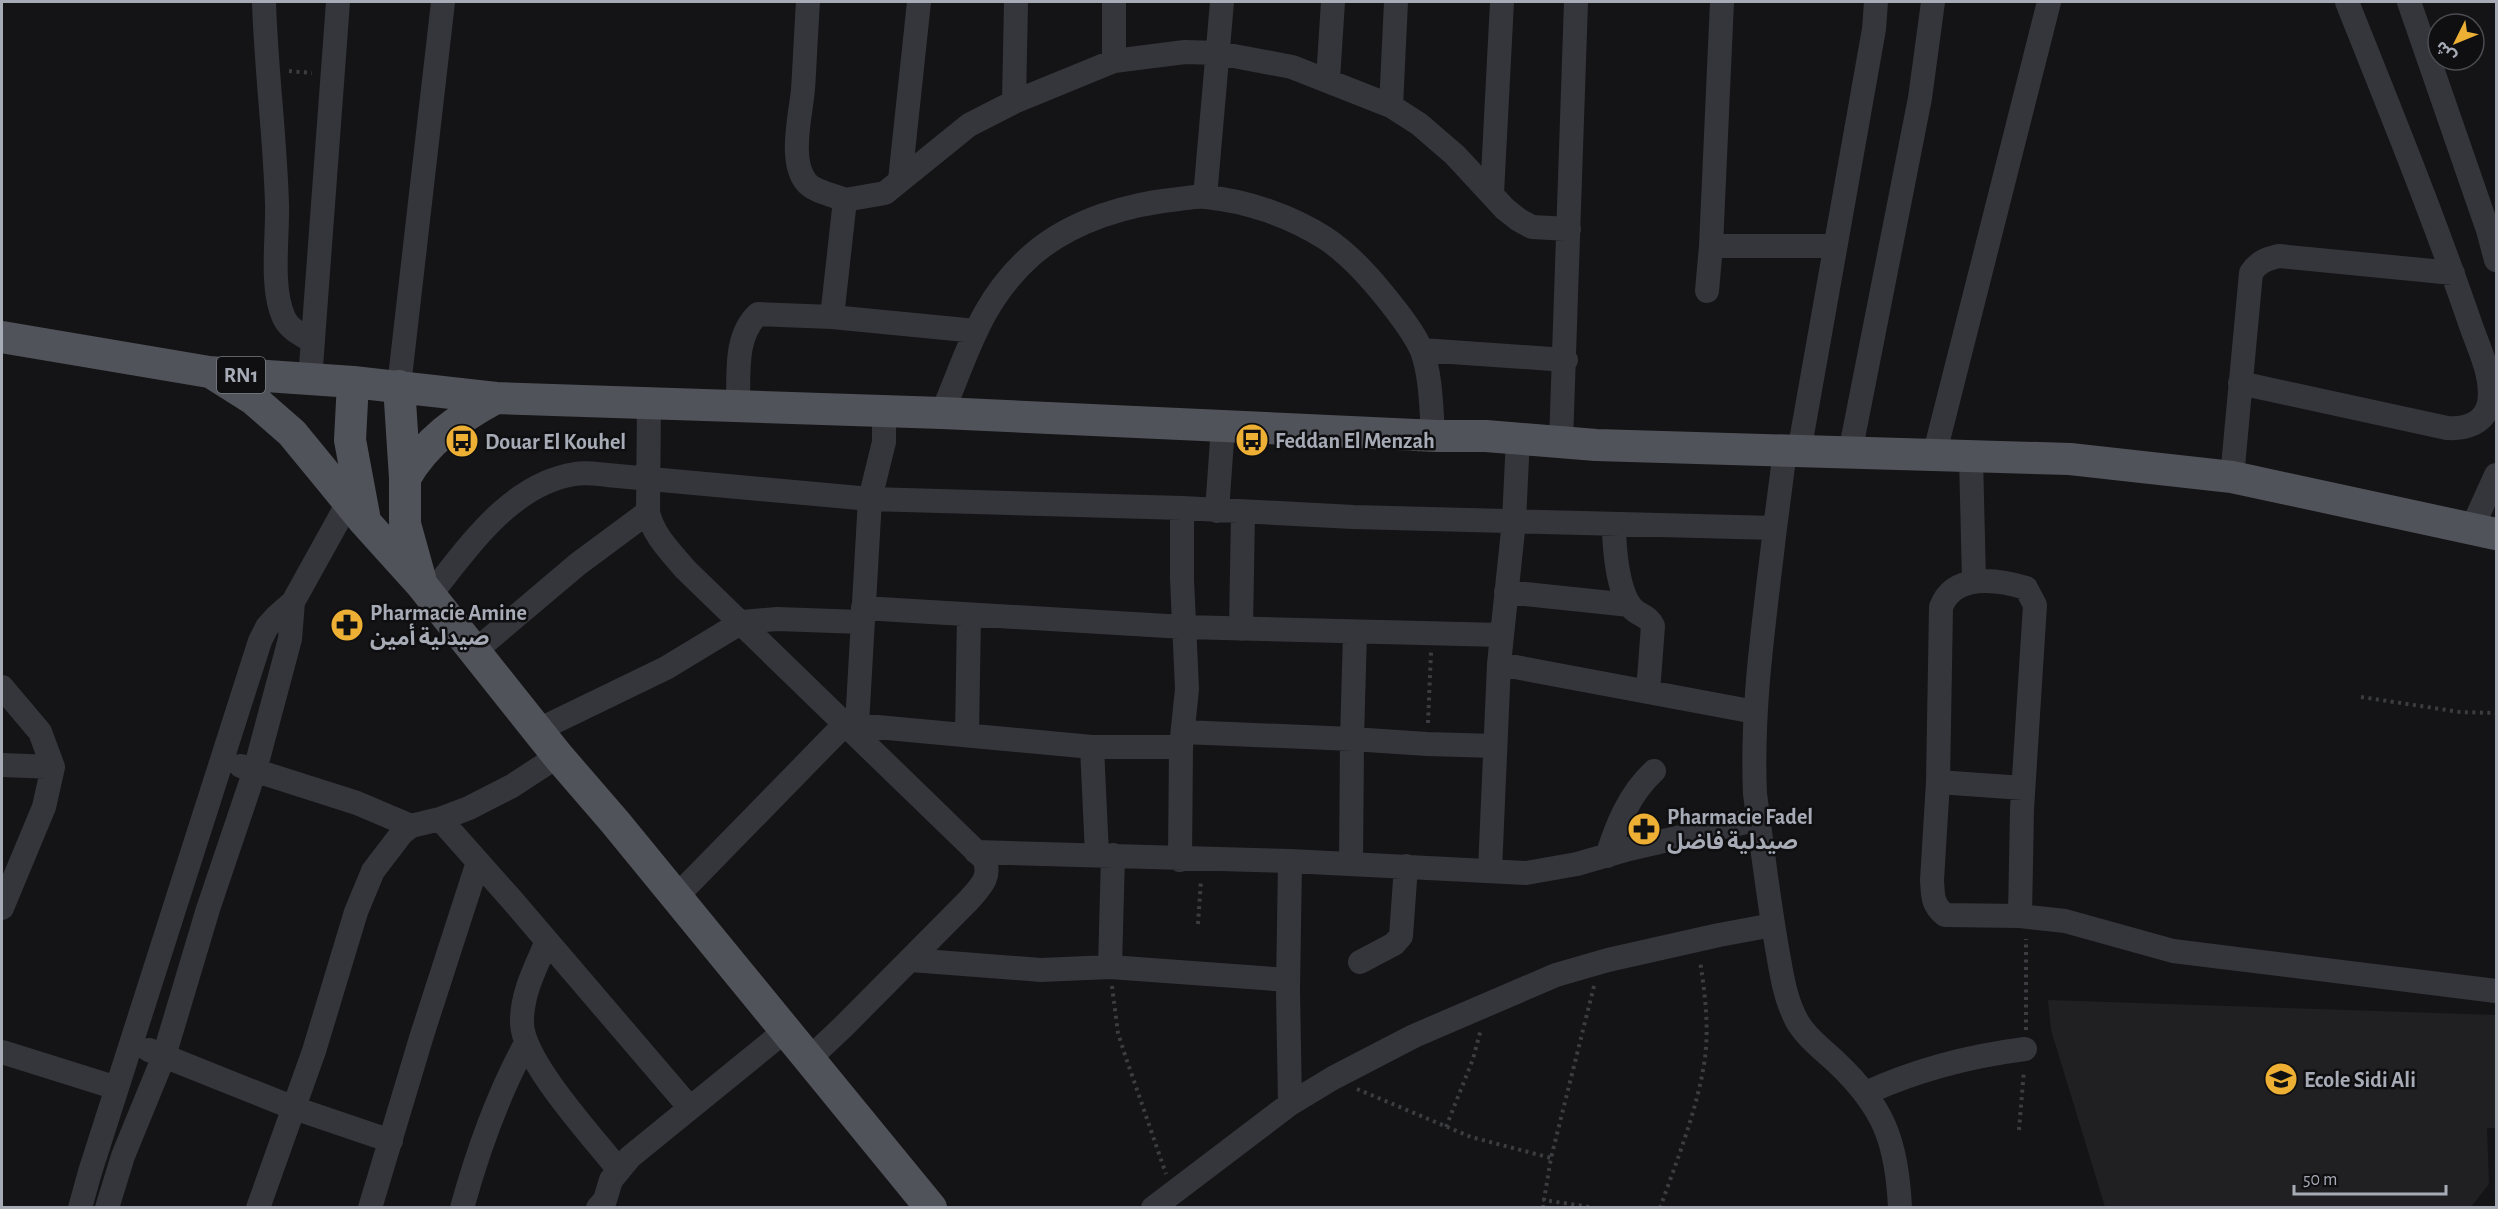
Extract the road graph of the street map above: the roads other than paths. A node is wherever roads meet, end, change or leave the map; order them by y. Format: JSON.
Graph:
{"nodes":[{"id":1,"x":264,"y":2,"type":"edge"},
{"id":2,"x":338,"y":2,"type":"edge"},
{"id":3,"x":443,"y":2,"type":"edge"},
{"id":4,"x":808,"y":2,"type":"edge"},
{"id":5,"x":920,"y":2,"type":"edge"},
{"id":6,"x":1016,"y":2,"type":"edge"},
{"id":7,"x":1114,"y":2,"type":"edge"},
{"id":8,"x":1222,"y":2,"type":"edge"},
{"id":9,"x":1333,"y":2,"type":"edge"},
{"id":10,"x":1396,"y":2,"type":"edge"},
{"id":11,"x":1502,"y":2,"type":"edge"},
{"id":12,"x":1576,"y":2,"type":"edge"},
{"id":13,"x":1722,"y":2,"type":"edge"},
{"id":14,"x":1876,"y":2,"type":"edge"},
{"id":15,"x":1934,"y":2,"type":"edge"},
{"id":16,"x":2049,"y":2,"type":"edge"},
{"id":17,"x":2348,"y":2,"type":"edge"},
{"id":18,"x":2409,"y":2,"type":"edge"},
{"id":19,"x":1218,"y":53,"type":"junction"},
{"id":20,"x":1114,"y":61,"type":"junction"},
{"id":21,"x":1328,"y":79,"type":"junction"},
{"id":22,"x":1014,"y":102,"type":"junction"},
{"id":23,"x":1391,"y":106,"type":"junction"},
{"id":24,"x":900,"y":180,"type":"junction"},
{"id":25,"x":1492,"y":194,"type":"junction"},
{"id":26,"x":1205,"y":197,"type":"junction"},
{"id":27,"x":845,"y":200,"type":"junction"},
{"id":28,"x":1569,"y":229,"type":"junction"},
{"id":29,"x":1711,"y":246,"type":"junction"},
{"id":30,"x":1834,"y":246,"type":"junction"},
{"id":31,"x":2496,"y":260,"type":"edge"},
{"id":32,"x":2453,"y":273,"type":"junction"},
{"id":33,"x":1707,"y":291,"type":"dead end"},
{"id":34,"x":832,"y":317,"type":"junction"},
{"id":35,"x":976,"y":331,"type":"junction"},
{"id":36,"x":2,"y":337,"type":"edge"},
{"id":37,"x":312,"y":341,"type":"junction"},
{"id":38,"x":1422,"y":350,"type":"junction"},
{"id":39,"x":1566,"y":360,"type":"junction"},
{"id":40,"x":209,"y":372,"type":"junction"},
{"id":41,"x":310,"y":380,"type":"junction"},
{"id":42,"x":352,"y":382,"type":"junction"},
{"id":43,"x":2240,"y":383,"type":"junction"},
{"id":44,"x":399,"y":387,"type":"junction"},
{"id":45,"x":496,"y":398,"type":"junction"},
{"id":46,"x":649,"y":402,"type":"junction"},
{"id":47,"x":738,"y":406,"type":"junction"},
{"id":48,"x":885,"y":411,"type":"junction"},
{"id":49,"x":942,"y":413,"type":"junction"},
{"id":50,"x":1223,"y":426,"type":"junction"},
{"id":51,"x":1437,"y":436,"type":"junction"},
{"id":52,"x":1518,"y":438,"type":"junction"},
{"id":53,"x":1561,"y":442,"type":"junction"},
{"id":54,"x":1792,"y":452,"type":"junction"},
{"id":55,"x":1850,"y":453,"type":"junction"},
{"id":56,"x":1934,"y":456,"type":"junction"},
{"id":57,"x":1971,"y":457,"type":"junction"},
{"id":58,"x":2496,"y":475,"type":"edge"},
{"id":59,"x":2232,"y":477,"type":"junction"},
{"id":60,"x":405,"y":478,"type":"junction"},
{"id":61,"x":646,"y":479,"type":"junction"},
{"id":62,"x":870,"y":499,"type":"junction"},
{"id":63,"x":1182,"y":508,"type":"junction"},
{"id":64,"x":357,"y":511,"type":"junction"},
{"id":65,"x":1217,"y":511,"type":"junction"},
{"id":66,"x":648,"y":512,"type":"junction"},
{"id":67,"x":1243,"y":512,"type":"junction"},
{"id":68,"x":1514,"y":521,"type":"junction"},
{"id":69,"x":1614,"y":524,"type":"junction"},
{"id":70,"x":1775,"y":528,"type":"junction"},
{"id":71,"x":2484,"y":531,"type":"edge"},
{"id":72,"x":1974,"y":580,"type":"junction"},
{"id":73,"x":426,"y":590,"type":"junction"},
{"id":74,"x":1506,"y":592,"type":"junction"},
{"id":75,"x":293,"y":602,"type":"junction"},
{"id":76,"x":1630,"y":605,"type":"junction"},
{"id":77,"x":863,"y":615,"type":"junction"},
{"id":78,"x":969,"y":615,"type":"junction"},
{"id":79,"x":742,"y":622,"type":"junction"},
{"id":80,"x":1184,"y":627,"type":"junction"},
{"id":81,"x":1241,"y":629,"type":"junction"},
{"id":82,"x":1355,"y":632,"type":"junction"},
{"id":83,"x":1502,"y":635,"type":"junction"},
{"id":84,"x":475,"y":651,"type":"junction"},
{"id":85,"x":1499,"y":664,"type":"junction"},
{"id":86,"x":2,"y":687,"type":"edge"},
{"id":87,"x":1648,"y":692,"type":"junction"},
{"id":88,"x":1755,"y":712,"type":"junction"},
{"id":89,"x":851,"y":724,"type":"junction"},
{"id":90,"x":538,"y":730,"type":"junction"},
{"id":91,"x":967,"y":735,"type":"junction"},
{"id":92,"x":1352,"y":739,"type":"junction"},
{"id":93,"x":1182,"y":740,"type":"junction"},
{"id":94,"x":1496,"y":746,"type":"junction"},
{"id":95,"x":1092,"y":747,"type":"junction"},
{"id":96,"x":558,"y":756,"type":"junction"},
{"id":97,"x":223,"y":760,"type":"junction"},
{"id":98,"x":2,"y":765,"type":"edge"},
{"id":99,"x":53,"y":767,"type":"junction"},
{"id":100,"x":255,"y":770,"type":"junction"},
{"id":101,"x":1654,"y":771,"type":"dead end"},
{"id":102,"x":1938,"y":782,"type":"junction"},
{"id":103,"x":2024,"y":788,"type":"junction"},
{"id":104,"x":440,"y":819,"type":"junction"},
{"id":105,"x":1759,"y":819,"type":"junction"},
{"id":106,"x":411,"y":826,"type":"junction"},
{"id":107,"x":976,"y":852,"type":"junction"},
{"id":108,"x":1105,"y":854,"type":"junction"},
{"id":109,"x":1607,"y":856,"type":"junction"},
{"id":110,"x":1191,"y":860,"type":"junction"},
{"id":111,"x":1290,"y":861,"type":"junction"},
{"id":112,"x":478,"y":862,"type":"junction"},
{"id":113,"x":1351,"y":864,"type":"junction"},
{"id":114,"x":1406,"y":866,"type":"junction"},
{"id":115,"x":1490,"y":870,"type":"junction"},
{"id":116,"x":676,"y":897,"type":"junction"},
{"id":117,"x":2,"y":908,"type":"edge"},
{"id":118,"x":2023,"y":916,"type":"junction"},
{"id":119,"x":1773,"y":925,"type":"junction"},
{"id":120,"x":547,"y":940,"type":"junction"},
{"id":121,"x":911,"y":960,"type":"junction"},
{"id":122,"x":1360,"y":962,"type":"dead end"},
{"id":123,"x":1110,"y":966,"type":"junction"},
{"id":124,"x":1288,"y":980,"type":"junction"},
{"id":125,"x":2496,"y":991,"type":"edge"},
{"id":126,"x":786,"y":1030,"type":"junction"},
{"id":127,"x":131,"y":1043,"type":"junction"},
{"id":128,"x":526,"y":1043,"type":"junction"},
{"id":129,"x":2025,"y":1049,"type":"road end"},
{"id":130,"x":2,"y":1052,"type":"edge"},
{"id":131,"x":164,"y":1056,"type":"junction"},
{"id":132,"x":809,"y":1059,"type":"junction"},
{"id":133,"x":117,"y":1088,"type":"junction"},
{"id":134,"x":1866,"y":1093,"type":"junction"},
{"id":135,"x":1290,"y":1104,"type":"junction"},
{"id":136,"x":294,"y":1108,"type":"junction"},
{"id":137,"x":690,"y":1108,"type":"junction"},
{"id":138,"x":391,"y":1141,"type":"junction"},
{"id":139,"x":618,"y":1169,"type":"junction"},
{"id":140,"x":605,"y":1205,"type":"edge"},
{"id":141,"x":80,"y":1208,"type":"edge"},
{"id":142,"x":107,"y":1208,"type":"edge"},
{"id":143,"x":258,"y":1208,"type":"edge"},
{"id":144,"x":370,"y":1208,"type":"edge"},
{"id":145,"x":462,"y":1208,"type":"edge"},
{"id":146,"x":931,"y":1208,"type":"edge"},
{"id":147,"x":1153,"y":1208,"type":"edge"},
{"id":148,"x":1900,"y":1208,"type":"edge"}],
"edges":[{"from":1,"to":37,"type":"street"},
{"from":2,"to":37,"type":"street"},
{"from":3,"to":44,"type":"street"},
{"from":4,"to":27,"type":"street"},
{"from":5,"to":24,"type":"street"},
{"from":6,"to":22,"type":"street"},
{"from":7,"to":20,"type":"street"},
{"from":8,"to":19,"type":"street"},
{"from":9,"to":21,"type":"street"},
{"from":10,"to":23,"type":"street"},
{"from":11,"to":25,"type":"street"},
{"from":12,"to":28,"type":"street"},
{"from":13,"to":29,"type":"street"},
{"from":14,"to":30,"type":"street"},
{"from":15,"to":55,"type":"street"},
{"from":16,"to":56,"type":"street"},
{"from":17,"to":32,"type":"street"},
{"from":18,"to":31,"type":"street"},
{"from":19,"to":20,"type":"street"},
{"from":19,"to":21,"type":"street"},
{"from":19,"to":26,"type":"street"},
{"from":20,"to":22,"type":"street"},
{"from":21,"to":23,"type":"street"},
{"from":22,"to":24,"type":"street"},
{"from":23,"to":25,"type":"street"},
{"from":24,"to":27,"type":"street"},
{"from":25,"to":28,"type":"street"},
{"from":26,"to":35,"type":"street"},
{"from":26,"to":38,"type":"street"},
{"from":27,"to":34,"type":"street"},
{"from":28,"to":39,"type":"street"},
{"from":29,"to":30,"type":"street"},
{"from":29,"to":33,"type":"street"},
{"from":30,"to":54,"type":"street"},
{"from":32,"to":43,"type":"street"},
{"from":32,"to":43,"type":"street"},
{"from":34,"to":35,"type":"street"},
{"from":34,"to":47,"type":"street"},
{"from":35,"to":49,"type":"street"},
{"from":36,"to":40,"type":"main road","number":"RN1"},
{"from":37,"to":41,"type":"street"},
{"from":38,"to":39,"type":"street"},
{"from":38,"to":51,"type":"street"},
{"from":39,"to":53,"type":"street"},
{"from":40,"to":41,"type":"main road","number":"RN1"},
{"from":40,"to":64,"type":"main road"},
{"from":41,"to":42,"type":"main road","number":"RN1"},
{"from":42,"to":44,"type":"main road","number":"RN1"},
{"from":42,"to":64,"type":"main road"},
{"from":43,"to":59,"type":"street"},
{"from":44,"to":45,"type":"main road","number":"RN1"},
{"from":44,"to":60,"type":"main road"},
{"from":45,"to":46,"type":"main road","number":"RN1"},
{"from":45,"to":60,"type":"main road"},
{"from":46,"to":47,"type":"main road","number":"RN1"},
{"from":46,"to":61,"type":"street"},
{"from":47,"to":48,"type":"main road","number":"RN1"},
{"from":48,"to":49,"type":"main road","number":"RN1"},
{"from":48,"to":62,"type":"street"},
{"from":49,"to":50,"type":"main road","number":"RN1"},
{"from":50,"to":51,"type":"main road","number":"RN1"},
{"from":50,"to":65,"type":"street"},
{"from":51,"to":52,"type":"main road","number":"RN1"},
{"from":52,"to":53,"type":"main road","number":"RN1"},
{"from":52,"to":68,"type":"street"},
{"from":53,"to":54,"type":"main road","number":"RN1"},
{"from":54,"to":55,"type":"main road","number":"RN1"},
{"from":54,"to":70,"type":"street"},
{"from":55,"to":56,"type":"main road","number":"RN1"},
{"from":56,"to":57,"type":"main road","number":"RN1"},
{"from":57,"to":59,"type":"main road","number":"RN1"},
{"from":57,"to":72,"type":"street"},
{"from":58,"to":71,"type":"street"},
{"from":59,"to":71,"type":"main road","number":"RN1"},
{"from":60,"to":73,"type":"main road"},
{"from":61,"to":62,"type":"street"},
{"from":61,"to":66,"type":"street"},
{"from":61,"to":73,"type":"street"},
{"from":62,"to":63,"type":"street"},
{"from":62,"to":77,"type":"street"},
{"from":63,"to":65,"type":"street"},
{"from":63,"to":80,"type":"street"},
{"from":64,"to":73,"type":"main road"},
{"from":64,"to":75,"type":"street"},
{"from":65,"to":67,"type":"street"},
{"from":66,"to":79,"type":"street"},
{"from":66,"to":84,"type":"street"},
{"from":67,"to":68,"type":"street"},
{"from":67,"to":81,"type":"street"},
{"from":68,"to":69,"type":"street"},
{"from":68,"to":74,"type":"street"},
{"from":69,"to":70,"type":"street"},
{"from":69,"to":76,"type":"street"},
{"from":70,"to":88,"type":"street"},
{"from":72,"to":102,"type":"street"},
{"from":72,"to":103,"type":"street"},
{"from":73,"to":84,"type":"main road"},
{"from":74,"to":76,"type":"street"},
{"from":74,"to":83,"type":"street"},
{"from":75,"to":97,"type":"street"},
{"from":75,"to":100,"type":"street"},
{"from":76,"to":87,"type":"street"},
{"from":77,"to":78,"type":"street"},
{"from":77,"to":79,"type":"street"},
{"from":77,"to":89,"type":"street"},
{"from":78,"to":80,"type":"street"},
{"from":78,"to":91,"type":"street"},
{"from":79,"to":89,"type":"street"},
{"from":79,"to":90,"type":"street"},
{"from":80,"to":81,"type":"street"},
{"from":80,"to":93,"type":"street"},
{"from":81,"to":82,"type":"street"},
{"from":82,"to":83,"type":"street"},
{"from":82,"to":92,"type":"street"},
{"from":83,"to":85,"type":"street"},
{"from":84,"to":90,"type":"main road"},
{"from":85,"to":87,"type":"street"},
{"from":85,"to":94,"type":"street"},
{"from":86,"to":99,"type":"street"},
{"from":87,"to":88,"type":"street"},
{"from":88,"to":105,"type":"street"},
{"from":89,"to":91,"type":"street"},
{"from":89,"to":107,"type":"street"},
{"from":89,"to":116,"type":"street"},
{"from":90,"to":96,"type":"main road"},
{"from":91,"to":95,"type":"street"},
{"from":92,"to":93,"type":"street"},
{"from":92,"to":94,"type":"street"},
{"from":92,"to":113,"type":"street"},
{"from":93,"to":95,"type":"street"},
{"from":93,"to":110,"type":"street"},
{"from":94,"to":115,"type":"street"},
{"from":95,"to":108,"type":"street"},
{"from":96,"to":104,"type":"street"},
{"from":96,"to":116,"type":"main road"},
{"from":97,"to":100,"type":"street"},
{"from":97,"to":127,"type":"street"},
{"from":98,"to":99,"type":"street"},
{"from":99,"to":117,"type":"street"},
{"from":100,"to":106,"type":"street"},
{"from":100,"to":131,"type":"street"},
{"from":101,"to":109,"type":"street"},
{"from":102,"to":103,"type":"street"},
{"from":102,"to":118,"type":"street"},
{"from":103,"to":118,"type":"street"},
{"from":104,"to":106,"type":"street"},
{"from":104,"to":112,"type":"street"},
{"from":105,"to":109,"type":"street"},
{"from":105,"to":119,"type":"street"},
{"from":106,"to":136,"type":"street"},
{"from":107,"to":108,"type":"street"},
{"from":107,"to":121,"type":"street"},
{"from":108,"to":110,"type":"street"},
{"from":108,"to":123,"type":"street"},
{"from":109,"to":115,"type":"street"},
{"from":110,"to":111,"type":"street"},
{"from":111,"to":113,"type":"street"},
{"from":111,"to":124,"type":"street"},
{"from":112,"to":120,"type":"street"},
{"from":112,"to":138,"type":"street"},
{"from":113,"to":114,"type":"street"},
{"from":114,"to":115,"type":"street"},
{"from":114,"to":122,"type":"street"},
{"from":116,"to":126,"type":"main road"},
{"from":118,"to":125,"type":"street"},
{"from":119,"to":134,"type":"street"},
{"from":119,"to":135,"type":"street"},
{"from":120,"to":128,"type":"street"},
{"from":120,"to":137,"type":"street"},
{"from":121,"to":123,"type":"street"},
{"from":121,"to":132,"type":"street"},
{"from":123,"to":124,"type":"street"},
{"from":124,"to":135,"type":"street"},
{"from":126,"to":132,"type":"main road"},
{"from":126,"to":137,"type":"street"},
{"from":127,"to":131,"type":"street"},
{"from":127,"to":133,"type":"street"},
{"from":128,"to":139,"type":"street"},
{"from":128,"to":145,"type":"street"},
{"from":129,"to":134,"type":"street"},
{"from":130,"to":133,"type":"street"},
{"from":131,"to":136,"type":"street"},
{"from":131,"to":142,"type":"street"},
{"from":132,"to":146,"type":"main road"},
{"from":133,"to":141,"type":"street"},
{"from":134,"to":148,"type":"street"},
{"from":135,"to":147,"type":"street"},
{"from":136,"to":138,"type":"street"},
{"from":136,"to":143,"type":"street"},
{"from":137,"to":139,"type":"street"},
{"from":138,"to":144,"type":"street"},
{"from":139,"to":140,"type":"street"}]}
